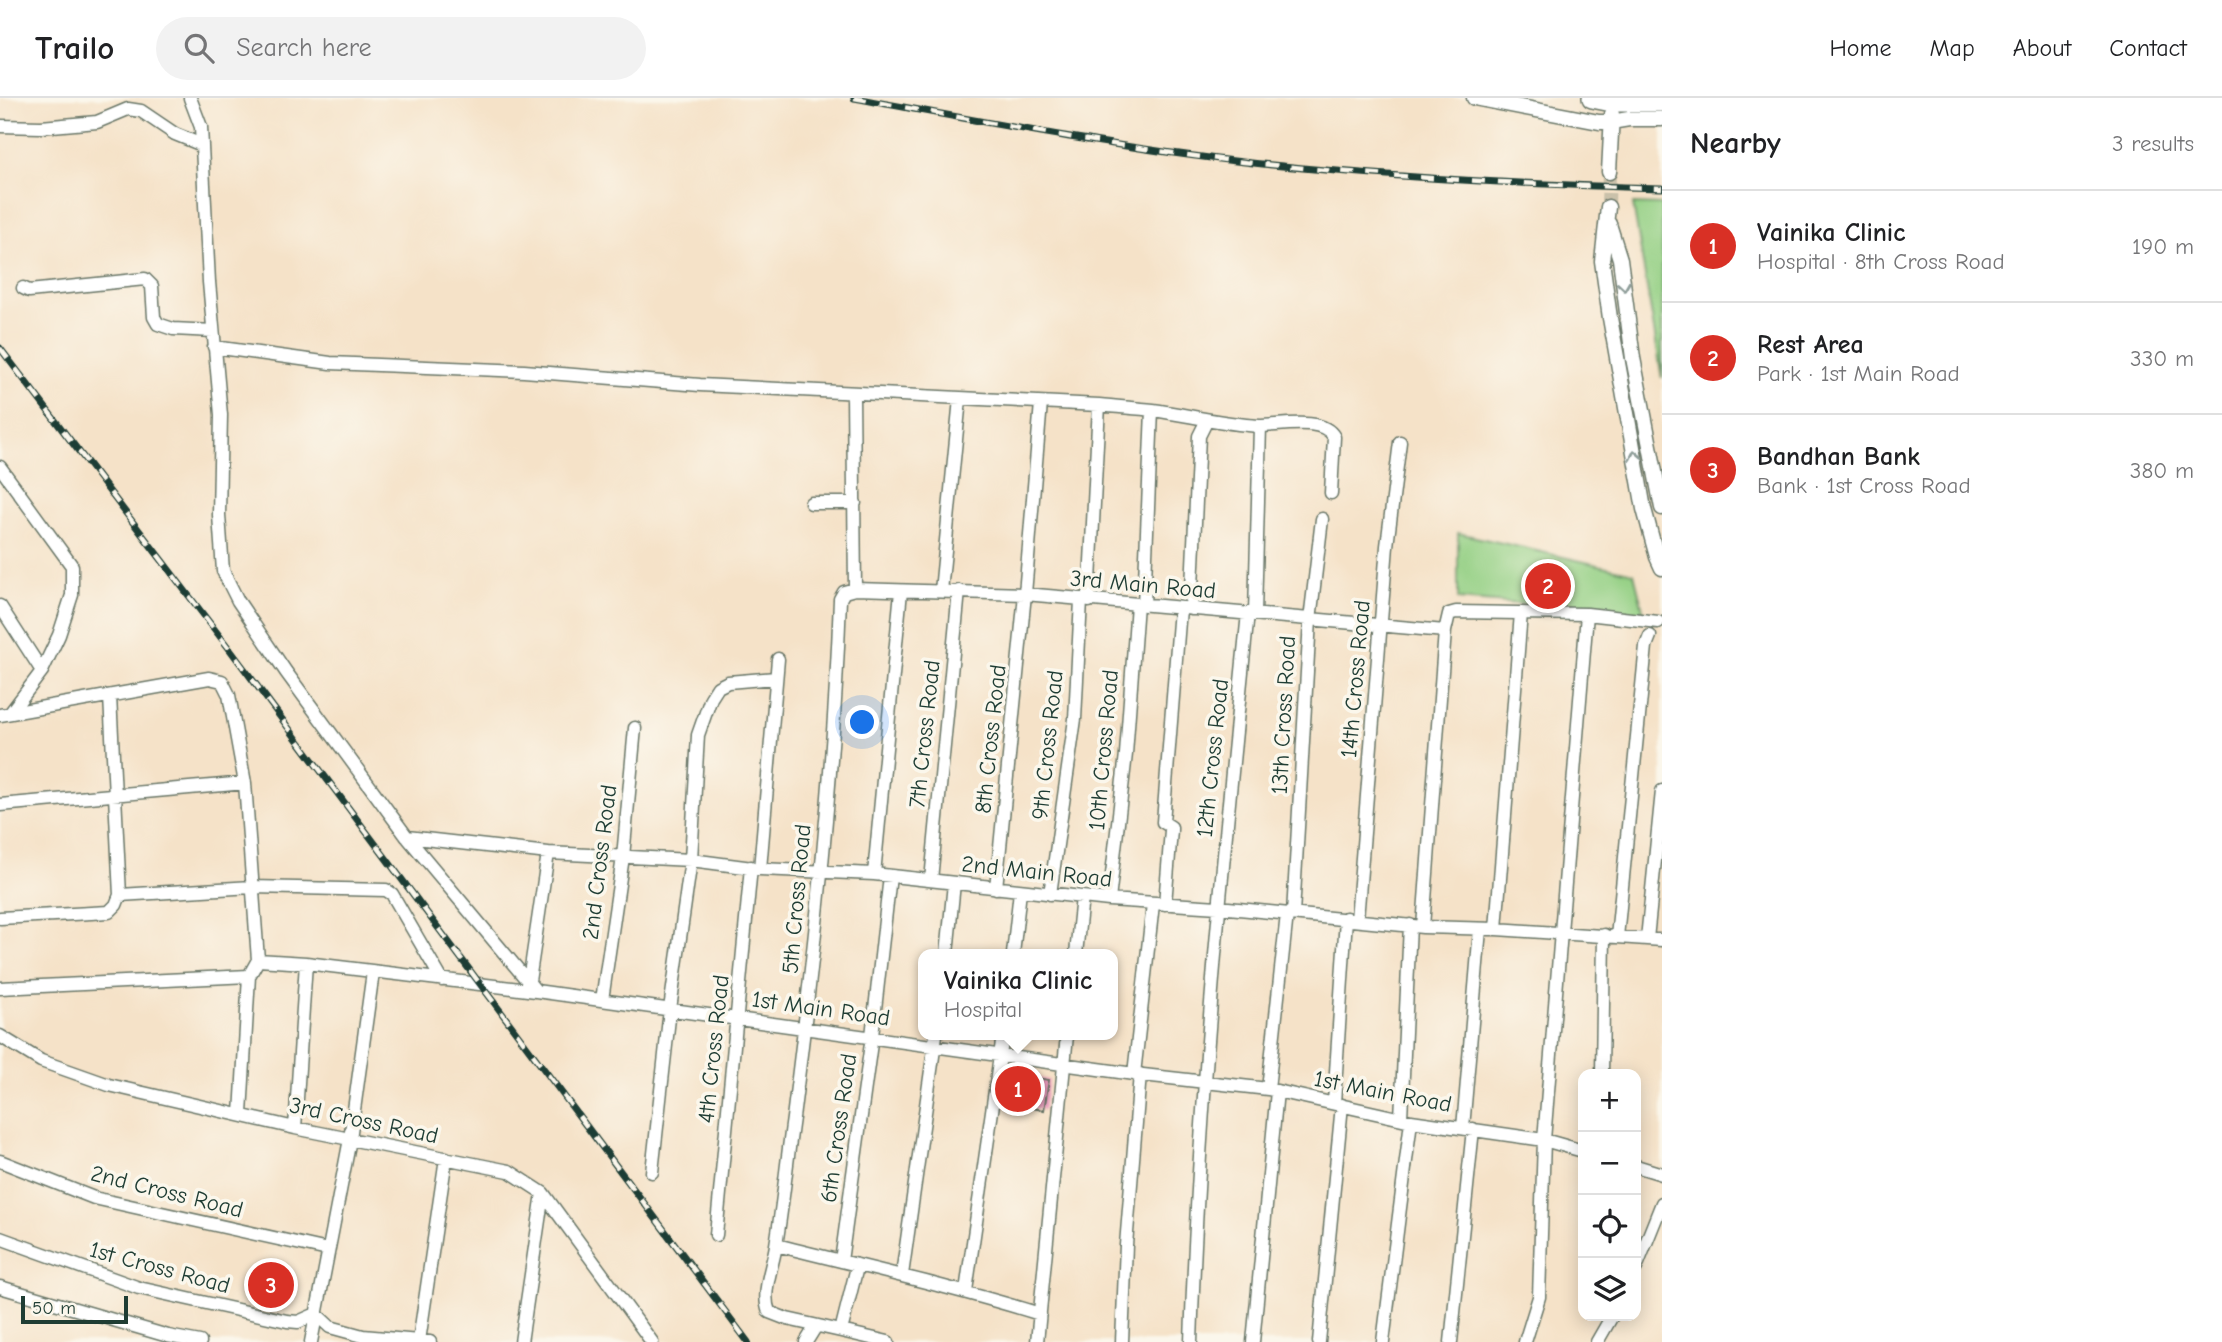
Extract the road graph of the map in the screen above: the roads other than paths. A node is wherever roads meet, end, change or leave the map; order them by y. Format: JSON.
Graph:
{"nodes":[{"id":1,"x":190,"y":98,"type":"edge"},
{"id":2,"x":1474,"y":98,"type":"edge"},
{"id":3,"x":1602,"y":100,"type":"edge"},
{"id":4,"x":1662,"y":102,"type":"edge"},
{"id":5,"x":1662,"y":119,"type":"edge"},
{"id":6,"x":1611,"y":122,"type":"junction"},
{"id":7,"x":0,"y":126,"type":"edge"},
{"id":8,"x":202,"y":145,"type":"junction"},
{"id":9,"x":1609,"y":172,"type":"tunnel mouth"},
{"id":10,"x":23,"y":288,"type":"dead end"},
{"id":11,"x":213,"y":331,"type":"junction"},
{"id":12,"x":214,"y":347,"type":"junction"},
{"id":13,"x":853,"y":393,"type":"junction"},
{"id":14,"x":960,"y":399,"type":"junction"},
{"id":15,"x":1041,"y":403,"type":"junction"},
{"id":16,"x":1099,"y":405,"type":"junction"},
{"id":17,"x":1152,"y":410,"type":"junction"},
{"id":18,"x":1207,"y":420,"type":"junction"},
{"id":19,"x":1259,"y":426,"type":"junction"},
{"id":20,"x":1401,"y":442,"type":"dead end"},
{"id":21,"x":0,"y":467,"type":"edge"},
{"id":22,"x":1331,"y":493,"type":"dead end"},
{"id":23,"x":811,"y":503,"type":"dead end"},
{"id":24,"x":855,"y":503,"type":"junction"},
{"id":25,"x":1662,"y":509,"type":"edge"},
{"id":26,"x":1322,"y":519,"type":"dead end"},
{"id":27,"x":1662,"y":568,"type":"edge"},
{"id":28,"x":855,"y":589,"type":"junction"},
{"id":29,"x":901,"y":591,"type":"junction"},
{"id":30,"x":941,"y":591,"type":"junction"},
{"id":31,"x":959,"y":591,"type":"junction"},
{"id":32,"x":1025,"y":594,"type":"junction"},
{"id":33,"x":1085,"y":600,"type":"junction"},
{"id":34,"x":1141,"y":604,"type":"junction"},
{"id":35,"x":0,"y":606,"type":"edge"},
{"id":36,"x":1186,"y":609,"type":"junction"},
{"id":37,"x":1251,"y":613,"type":"junction"},
{"id":38,"x":1521,"y":613,"type":"junction"},
{"id":39,"x":1587,"y":614,"type":"junction"},
{"id":40,"x":1310,"y":620,"type":"junction"},
{"id":41,"x":1660,"y":620,"type":"edge"},
{"id":42,"x":1380,"y":625,"type":"junction"},
{"id":43,"x":1445,"y":631,"type":"junction"},
{"id":44,"x":1656,"y":639,"type":"edge"},
{"id":45,"x":778,"y":659,"type":"dead end"},
{"id":46,"x":43,"y":671,"type":"junction"},
{"id":47,"x":776,"y":678,"type":"junction"},
{"id":48,"x":110,"y":696,"type":"junction"},
{"id":49,"x":6,"y":713,"type":"edge"},
{"id":50,"x":635,"y":728,"type":"dead end"},
{"id":51,"x":245,"y":783,"type":"junction"},
{"id":52,"x":1662,"y":790,"type":"edge"},
{"id":53,"x":117,"y":795,"type":"junction"},
{"id":54,"x":0,"y":805,"type":"edge"},
{"id":55,"x":407,"y":837,"type":"junction"},
{"id":56,"x":548,"y":853,"type":"junction"},
{"id":57,"x":623,"y":857,"type":"junction"},
{"id":58,"x":691,"y":860,"type":"junction"},
{"id":59,"x":756,"y":868,"type":"junction"},
{"id":60,"x":821,"y":872,"type":"junction"},
{"id":61,"x":874,"y":874,"type":"junction"},
{"id":62,"x":890,"y":876,"type":"junction"},
{"id":63,"x":931,"y":880,"type":"junction"},
{"id":64,"x":954,"y":883,"type":"junction"},
{"id":65,"x":251,"y":887,"type":"junction"},
{"id":66,"x":996,"y":888,"type":"junction"},
{"id":67,"x":1020,"y":891,"type":"junction"},
{"id":68,"x":1050,"y":894,"type":"junction"},
{"id":69,"x":120,"y":895,"type":"junction"},
{"id":70,"x":1082,"y":897,"type":"junction"},
{"id":71,"x":1109,"y":900,"type":"junction"},
{"id":72,"x":1159,"y":904,"type":"junction"},
{"id":73,"x":1218,"y":907,"type":"junction"},
{"id":74,"x":1290,"y":914,"type":"junction"},
{"id":75,"x":0,"y":918,"type":"edge"},
{"id":76,"x":1352,"y":919,"type":"junction"},
{"id":77,"x":1417,"y":926,"type":"junction"},
{"id":78,"x":1480,"y":929,"type":"junction"},
{"id":79,"x":1496,"y":929,"type":"junction"},
{"id":80,"x":1561,"y":934,"type":"junction"},
{"id":81,"x":1611,"y":936,"type":"junction"},
{"id":82,"x":1647,"y":939,"type":"junction"},
{"id":83,"x":1662,"y":940,"type":"edge"},
{"id":84,"x":947,"y":949,"type":"edge"},
{"id":85,"x":1014,"y":949,"type":"edge"},
{"id":86,"x":1077,"y":949,"type":"edge"},
{"id":87,"x":258,"y":960,"type":"junction"},
{"id":88,"x":306,"y":963,"type":"junction"},
{"id":89,"x":373,"y":972,"type":"junction"},
{"id":90,"x":249,"y":976,"type":"junction"},
{"id":91,"x":442,"y":980,"type":"junction"},
{"id":92,"x":532,"y":986,"type":"junction"},
{"id":93,"x":0,"y":988,"type":"edge"},
{"id":94,"x":602,"y":1000,"type":"junction"},
{"id":95,"x":670,"y":1009,"type":"junction"},
{"id":96,"x":737,"y":1018,"type":"junction"},
{"id":97,"x":805,"y":1026,"type":"junction"},
{"id":98,"x":0,"y":1036,"type":"edge"},
{"id":99,"x":872,"y":1036,"type":"junction"},
{"id":100,"x":918,"y":1039,"type":"edge"},
{"id":101,"x":935,"y":1040,"type":"edge"},
{"id":102,"x":1002,"y":1040,"type":"edge"},
{"id":103,"x":1066,"y":1040,"type":"edge"},
{"id":104,"x":1000,"y":1054,"type":"junction"},
{"id":105,"x":1064,"y":1063,"type":"junction"},
{"id":106,"x":1602,"y":1069,"type":"edge"},
{"id":107,"x":1137,"y":1074,"type":"junction"},
{"id":108,"x":1205,"y":1083,"type":"junction"},
{"id":109,"x":1272,"y":1090,"type":"junction"},
{"id":110,"x":1338,"y":1104,"type":"junction"},
{"id":111,"x":240,"y":1114,"type":"junction"},
{"id":112,"x":1406,"y":1119,"type":"junction"},
{"id":113,"x":295,"y":1128,"type":"junction"},
{"id":114,"x":1468,"y":1128,"type":"junction"},
{"id":115,"x":350,"y":1139,"type":"junction"},
{"id":116,"x":1544,"y":1140,"type":"junction"},
{"id":117,"x":1578,"y":1150,"type":"edge"},
{"id":118,"x":446,"y":1158,"type":"junction"},
{"id":119,"x":0,"y":1161,"type":"edge"},
{"id":120,"x":1641,"y":1168,"type":"edge"},
{"id":121,"x":652,"y":1172,"type":"dead end"},
{"id":122,"x":1662,"y":1174,"type":"edge"},
{"id":123,"x":543,"y":1193,"type":"junction"},
{"id":124,"x":1662,"y":1203,"type":"edge"},
{"id":125,"x":716,"y":1235,"type":"dead end"},
{"id":126,"x":0,"y":1238,"type":"edge"},
{"id":127,"x":776,"y":1245,"type":"junction"},
{"id":128,"x":328,"y":1250,"type":"junction"},
{"id":129,"x":1640,"y":1258,"type":"edge"},
{"id":130,"x":841,"y":1261,"type":"junction"},
{"id":131,"x":858,"y":1267,"type":"junction"},
{"id":132,"x":902,"y":1275,"type":"junction"},
{"id":133,"x":0,"y":1287,"type":"edge"},
{"id":134,"x":966,"y":1291,"type":"junction"},
{"id":135,"x":1040,"y":1314,"type":"junction"},
{"id":136,"x":315,"y":1318,"type":"junction"},
{"id":137,"x":1609,"y":1321,"type":"edge"},
{"id":138,"x":816,"y":1326,"type":"junction"},
{"id":139,"x":841,"y":1331,"type":"junction"},
{"id":140,"x":419,"y":1341,"type":"edge"},
{"id":141,"x":200,"y":1342,"type":"edge"},
{"id":142,"x":311,"y":1342,"type":"edge"},
{"id":143,"x":430,"y":1342,"type":"edge"},
{"id":144,"x":521,"y":1342,"type":"edge"},
{"id":145,"x":652,"y":1342,"type":"edge"},
{"id":146,"x":806,"y":1342,"type":"edge"},
{"id":147,"x":888,"y":1342,"type":"edge"},
{"id":148,"x":1037,"y":1342,"type":"edge"},
{"id":149,"x":1122,"y":1342,"type":"edge"},
{"id":150,"x":1191,"y":1342,"type":"edge"},
{"id":151,"x":1252,"y":1342,"type":"edge"},
{"id":152,"x":1319,"y":1342,"type":"edge"},
{"id":153,"x":1383,"y":1342,"type":"edge"},
{"id":154,"x":1451,"y":1342,"type":"edge"},
{"id":155,"x":1525,"y":1342,"type":"edge"},
{"id":156,"x":1597,"y":1342,"type":"edge"}],
"edges":[{"from":1,"to":8,"type":"street"},
{"from":2,"to":6,"type":"street"},
{"from":3,"to":4,"type":"highway"},
{"from":3,"to":6,"type":"street"},
{"from":5,"to":6,"type":"street"},
{"from":6,"to":9,"type":"street"},
{"from":7,"to":8,"type":"street"},
{"from":8,"to":11,"type":"street"},
{"from":10,"to":11,"type":"street"},
{"from":11,"to":12,"type":"street"},
{"from":12,"to":13,"type":"street"},
{"from":12,"to":55,"type":"street"},
{"from":13,"to":14,"type":"street"},
{"from":13,"to":24,"type":"street"},
{"from":14,"to":15,"type":"street"},
{"from":14,"to":30,"type":"street"},
{"from":15,"to":16,"type":"street"},
{"from":15,"to":32,"type":"street","name":"8th Cross Road"},
{"from":16,"to":17,"type":"street"},
{"from":16,"to":33,"type":"street","name":"9th Cross Road"},
{"from":17,"to":18,"type":"street"},
{"from":17,"to":34,"type":"street","name":"10th Cross Road"},
{"from":18,"to":19,"type":"street"},
{"from":18,"to":36,"type":"street"},
{"from":19,"to":22,"type":"street"},
{"from":19,"to":37,"type":"street","name":"12th Cross Road"},
{"from":20,"to":42,"type":"street","name":"14th Cross Road"},
{"from":21,"to":46,"type":"street"},
{"from":23,"to":24,"type":"street"},
{"from":24,"to":28,"type":"street"},
{"from":27,"to":25,"type":"street","one_way":true},
{"from":26,"to":40,"type":"street","name":"13th Cross Road"},
{"from":28,"to":29,"type":"street","name":"3rd Main Road"},
{"from":28,"to":60,"type":"street","name":"5th Cross Road"},
{"from":29,"to":30,"type":"street","name":"3rd Main Road"},
{"from":29,"to":61,"type":"street"},
{"from":30,"to":31,"type":"street","name":"3rd Main Road"},
{"from":31,"to":32,"type":"street","name":"3rd Main Road"},
{"from":31,"to":63,"type":"street","name":"7th Cross Road"},
{"from":32,"to":33,"type":"street","name":"3rd Main Road"},
{"from":32,"to":66,"type":"street","name":"8th Cross Road"},
{"from":33,"to":34,"type":"street","name":"3rd Main Road"},
{"from":33,"to":68,"type":"street","name":"9th Cross Road"},
{"from":34,"to":36,"type":"street","name":"3rd Main Road"},
{"from":34,"to":71,"type":"street","name":"10th Cross Road"},
{"from":35,"to":46,"type":"street"},
{"from":36,"to":37,"type":"street","name":"3rd Main Road"},
{"from":36,"to":72,"type":"street"},
{"from":37,"to":40,"type":"street","name":"3rd Main Road"},
{"from":37,"to":73,"type":"street","name":"12th Cross Road"},
{"from":38,"to":39,"type":"street"},
{"from":38,"to":43,"type":"street"},
{"from":38,"to":79,"type":"street"},
{"from":39,"to":41,"type":"street"},
{"from":39,"to":80,"type":"street"},
{"from":40,"to":42,"type":"street","name":"3rd Main Road"},
{"from":40,"to":74,"type":"street","name":"13th Cross Road"},
{"from":41,"to":44,"type":"street"},
{"from":42,"to":43,"type":"street","name":"3rd Main Road"},
{"from":42,"to":76,"type":"street","name":"14th Cross Road"},
{"from":43,"to":77,"type":"street"},
{"from":44,"to":81,"type":"street"},
{"from":45,"to":47,"type":"street","name":"4th Cross Road"},
{"from":46,"to":49,"type":"street"},
{"from":47,"to":58,"type":"street"},
{"from":47,"to":59,"type":"street","name":"4th Cross Road"},
{"from":48,"to":49,"type":"street"},
{"from":48,"to":51,"type":"street"},
{"from":48,"to":53,"type":"street"},
{"from":50,"to":57,"type":"street","name":"2nd Cross Road"},
{"from":51,"to":53,"type":"street"},
{"from":51,"to":65,"type":"street"},
{"from":52,"to":82,"type":"street"},
{"from":53,"to":54,"type":"street"},
{"from":53,"to":69,"type":"street"},
{"from":55,"to":56,"type":"street","name":"2nd Main Road"},
{"from":55,"to":92,"type":"street"},
{"from":56,"to":57,"type":"street","name":"2nd Main Road"},
{"from":56,"to":92,"type":"street"},
{"from":57,"to":58,"type":"street","name":"2nd Main Road"},
{"from":57,"to":94,"type":"street","name":"2nd Cross Road"},
{"from":58,"to":59,"type":"street","name":"2nd Main Road"},
{"from":58,"to":95,"type":"street"},
{"from":59,"to":60,"type":"street","name":"2nd Main Road"},
{"from":59,"to":96,"type":"street","name":"4th Cross Road"},
{"from":60,"to":61,"type":"street","name":"2nd Main Road"},
{"from":60,"to":97,"type":"street","name":"5th Cross Road"},
{"from":61,"to":62,"type":"street","name":"2nd Main Road"},
{"from":62,"to":63,"type":"street","name":"2nd Main Road"},
{"from":62,"to":99,"type":"street","name":"6th Cross Road"},
{"from":63,"to":64,"type":"street","name":"2nd Main Road"},
{"from":64,"to":66,"type":"street","name":"2nd Main Road"},
{"from":64,"to":84,"type":"street"},
{"from":65,"to":69,"type":"street"},
{"from":65,"to":87,"type":"street"},
{"from":65,"to":91,"type":"street"},
{"from":66,"to":67,"type":"street","name":"2nd Main Road"},
{"from":67,"to":68,"type":"street","name":"2nd Main Road"},
{"from":67,"to":85,"type":"street"},
{"from":68,"to":70,"type":"street","name":"2nd Main Road"},
{"from":69,"to":75,"type":"street"},
{"from":70,"to":71,"type":"street","name":"2nd Main Road"},
{"from":70,"to":86,"type":"street"},
{"from":71,"to":72,"type":"street","name":"2nd Main Road"},
{"from":72,"to":73,"type":"street","name":"2nd Main Road"},
{"from":72,"to":107,"type":"street"},
{"from":73,"to":74,"type":"street","name":"2nd Main Road"},
{"from":73,"to":108,"type":"street","name":"12th Cross Road"},
{"from":74,"to":76,"type":"street","name":"2nd Main Road"},
{"from":74,"to":109,"type":"street","name":"13th Cross Road"},
{"from":76,"to":77,"type":"street","name":"2nd Main Road"},
{"from":76,"to":110,"type":"street","name":"14th Cross Road"},
{"from":77,"to":78,"type":"street","name":"2nd Main Road"},
{"from":77,"to":112,"type":"street"},
{"from":78,"to":79,"type":"street","name":"2nd Main Road"},
{"from":78,"to":114,"type":"street"},
{"from":79,"to":80,"type":"street","name":"2nd Main Road"},
{"from":80,"to":81,"type":"street","name":"2nd Main Road"},
{"from":80,"to":116,"type":"street"},
{"from":81,"to":82,"type":"street","name":"2nd Main Road"},
{"from":81,"to":106,"type":"street"},
{"from":82,"to":83,"type":"street","name":"2nd Main Road"},
{"from":87,"to":88,"type":"street","name":"1st Main Road"},
{"from":87,"to":90,"type":"street"},
{"from":88,"to":89,"type":"street","name":"1st Main Road"},
{"from":88,"to":113,"type":"street"},
{"from":89,"to":91,"type":"street","name":"1st Main Road"},
{"from":89,"to":115,"type":"street"},
{"from":90,"to":93,"type":"street"},
{"from":90,"to":111,"type":"street"},
{"from":91,"to":92,"type":"street","name":"1st Main Road"},
{"from":92,"to":94,"type":"street","name":"1st Main Road"},
{"from":94,"to":95,"type":"street","name":"1st Main Road"},
{"from":95,"to":96,"type":"street","name":"1st Main Road"},
{"from":95,"to":121,"type":"street"},
{"from":96,"to":97,"type":"street","name":"1st Main Road"},
{"from":96,"to":125,"type":"street","name":"4th Cross Road"},
{"from":97,"to":99,"type":"street","name":"1st Main Road"},
{"from":97,"to":127,"type":"street","name":"5th Cross Road"},
{"from":98,"to":111,"type":"street","name":"3rd Cross Road"},
{"from":99,"to":100,"type":"street","name":"1st Main Road"},
{"from":99,"to":130,"type":"street","name":"6th Cross Road"},
{"from":101,"to":104,"type":"street","name":"1st Main Road"},
{"from":101,"to":132,"type":"street"},
{"from":102,"to":104,"type":"street"},
{"from":103,"to":105,"type":"street"},
{"from":104,"to":105,"type":"street","name":"1st Main Road"},
{"from":104,"to":134,"type":"street"},
{"from":105,"to":107,"type":"street","name":"1st Main Road"},
{"from":105,"to":135,"type":"street"},
{"from":107,"to":108,"type":"street","name":"1st Main Road"},
{"from":107,"to":149,"type":"street"},
{"from":108,"to":109,"type":"street","name":"1st Main Road"},
{"from":108,"to":150,"type":"street","name":"12th Cross Road"},
{"from":109,"to":110,"type":"street","name":"1st Main Road"},
{"from":109,"to":151,"type":"street","name":"13th Cross Road"},
{"from":110,"to":112,"type":"street","name":"1st Main Road"},
{"from":110,"to":152,"type":"street","name":"14th Cross Road"},
{"from":111,"to":113,"type":"street","name":"3rd Cross Road"},
{"from":112,"to":114,"type":"street","name":"1st Main Road"},
{"from":112,"to":153,"type":"street"},
{"from":113,"to":115,"type":"street","name":"3rd Cross Road"},
{"from":114,"to":116,"type":"street","name":"1st Main Road"},
{"from":114,"to":154,"type":"street"},
{"from":115,"to":118,"type":"street","name":"3rd Cross Road"},
{"from":115,"to":128,"type":"street"},
{"from":116,"to":117,"type":"street","name":"1st Main Road"},
{"from":116,"to":155,"type":"street"},
{"from":118,"to":123,"type":"street","name":"3rd Cross Road"},
{"from":118,"to":140,"type":"street"},
{"from":119,"to":128,"type":"street","name":"2nd Cross Road"},
{"from":120,"to":122,"type":"street"},
{"from":123,"to":144,"type":"street"},
{"from":123,"to":145,"type":"street","name":"3rd Cross Road"},
{"from":124,"to":129,"type":"street"},
{"from":126,"to":136,"type":"street","name":"1st Cross Road"},
{"from":127,"to":130,"type":"street"},
{"from":127,"to":138,"type":"street","name":"5th Cross Road"},
{"from":128,"to":136,"type":"street"},
{"from":130,"to":131,"type":"street"},
{"from":131,"to":132,"type":"street"},
{"from":131,"to":139,"type":"street"},
{"from":132,"to":134,"type":"street"},
{"from":133,"to":141,"type":"street"},
{"from":134,"to":135,"type":"street"},
{"from":135,"to":148,"type":"street"},
{"from":136,"to":140,"type":"street"},
{"from":136,"to":142,"type":"street"},
{"from":137,"to":156,"type":"street"},
{"from":138,"to":139,"type":"street"},
{"from":138,"to":146,"type":"street"},
{"from":139,"to":147,"type":"street"},
{"from":140,"to":143,"type":"street"}]}
